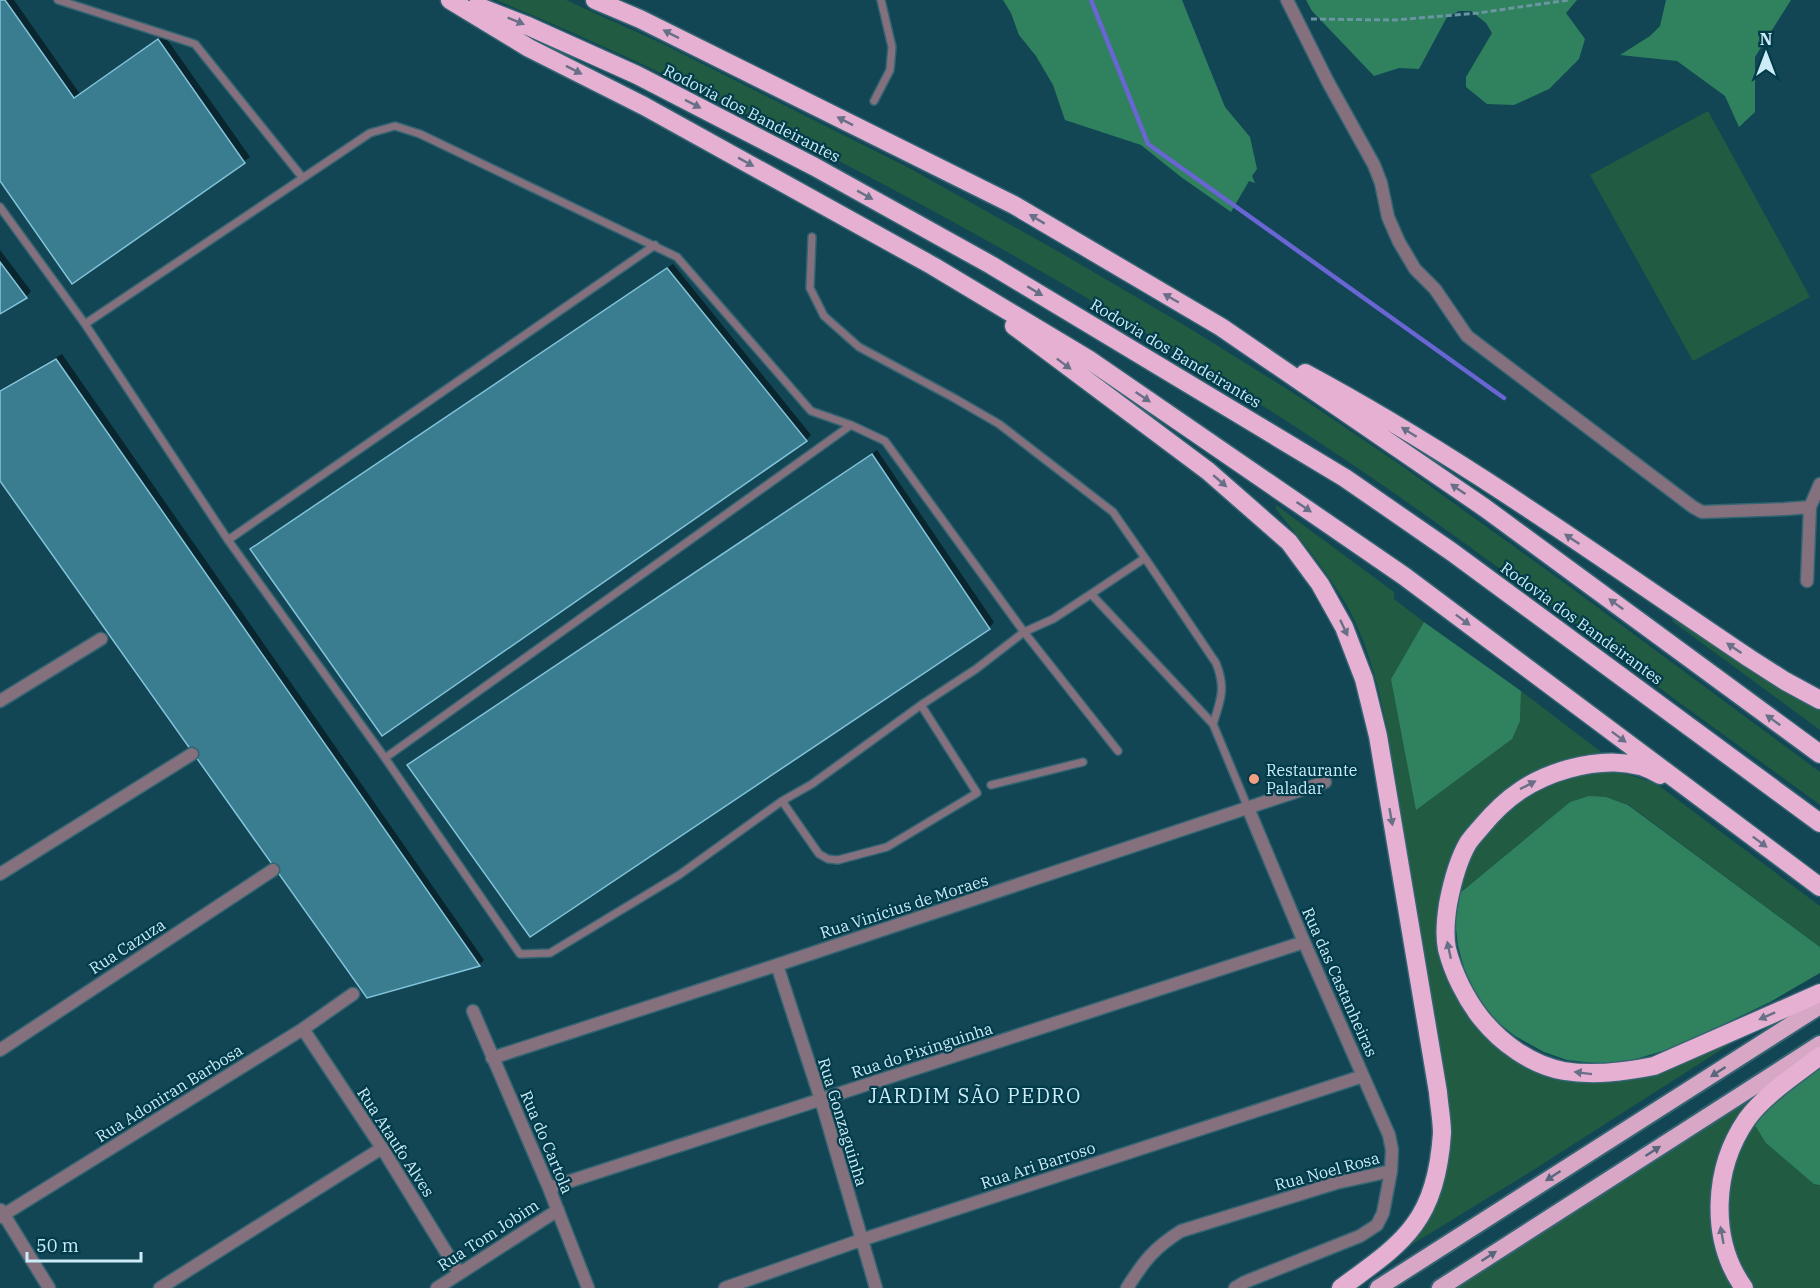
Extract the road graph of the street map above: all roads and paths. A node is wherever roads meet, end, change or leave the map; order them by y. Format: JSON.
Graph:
{"nodes":[{"id":1,"x":58,"y":0,"type":"edge"},
{"id":2,"x":450,"y":0,"type":"edge"},
{"id":3,"x":462,"y":0,"type":"edge"},
{"id":4,"x":595,"y":0,"type":"edge"},
{"id":5,"x":881,"y":0,"type":"edge"},
{"id":6,"x":1287,"y":0,"type":"edge"},
{"id":7,"x":1569,"y":0,"type":"edge"},
{"id":8,"x":1297,"y":19,"type":"junction"},
{"id":9,"x":874,"y":101,"type":"dead end"},
{"id":10,"x":302,"y":177,"type":"junction"},
{"id":11,"x":0,"y":207,"type":"edge"},
{"id":12,"x":812,"y":237,"type":"dead end"},
{"id":13,"x":655,"y":245,"type":"junction"},
{"id":14,"x":933,"y":266,"type":"junction"},
{"id":15,"x":85,"y":324,"type":"junction"},
{"id":16,"x":1221,"y":327,"type":"junction"},
{"id":17,"x":851,"y":425,"type":"junction"},
{"id":18,"x":1820,"y":484,"type":"edge"},
{"id":19,"x":1810,"y":507,"type":"junction"},
{"id":20,"x":228,"y":540,"type":"junction"},
{"id":21,"x":1145,"y":558,"type":"junction"},
{"id":22,"x":1807,"y":581,"type":"dead end"},
{"id":23,"x":1091,"y":594,"type":"junction"},
{"id":24,"x":1024,"y":632,"type":"junction"},
{"id":25,"x":100,"y":639,"type":"dead end"},
{"id":26,"x":0,"y":690,"type":"edge"},
{"id":27,"x":15,"y":692,"type":"junction"},
{"id":28,"x":1820,"y":700,"type":"edge"},
{"id":29,"x":0,"y":701,"type":"edge"},
{"id":30,"x":921,"y":705,"type":"junction"},
{"id":31,"x":1213,"y":724,"type":"junction"},
{"id":32,"x":1118,"y":751,"type":"dead end"},
{"id":33,"x":192,"y":754,"type":"dead end"},
{"id":34,"x":1820,"y":754,"type":"edge"},
{"id":35,"x":385,"y":758,"type":"junction"},
{"id":36,"x":1083,"y":762,"type":"dead end"},
{"id":37,"x":1325,"y":782,"type":"dead end"},
{"id":38,"x":991,"y":785,"type":"dead end"},
{"id":39,"x":782,"y":801,"type":"junction"},
{"id":40,"x":1713,"y":806,"type":"junction"},
{"id":41,"x":1248,"y":808,"type":"junction"},
{"id":42,"x":1820,"y":823,"type":"edge"},
{"id":43,"x":273,"y":870,"type":"dead end"},
{"id":44,"x":0,"y":874,"type":"edge"},
{"id":45,"x":1820,"y":887,"type":"edge"},
{"id":46,"x":1304,"y":942,"type":"junction"},
{"id":47,"x":777,"y":965,"type":"junction"},
{"id":48,"x":1820,"y":993,"type":"edge"},
{"id":49,"x":353,"y":994,"type":"dead end"},
{"id":50,"x":1820,"y":1006,"type":"edge"},
{"id":51,"x":473,"y":1011,"type":"dead end"},
{"id":52,"x":303,"y":1029,"type":"junction"},
{"id":53,"x":1820,"y":1044,"type":"edge"},
{"id":54,"x":0,"y":1050,"type":"edge"},
{"id":55,"x":1820,"y":1056,"type":"edge"},
{"id":56,"x":492,"y":1058,"type":"junction"},
{"id":57,"x":1363,"y":1076,"type":"junction"},
{"id":58,"x":821,"y":1100,"type":"junction"},
{"id":59,"x":382,"y":1148,"type":"junction"},
{"id":60,"x":1391,"y":1171,"type":"junction"},
{"id":61,"x":549,"y":1188,"type":"junction"},
{"id":62,"x":558,"y":1210,"type":"junction"},
{"id":63,"x":1,"y":1213,"type":"edge"},
{"id":64,"x":861,"y":1240,"type":"junction"},
{"id":65,"x":459,"y":1273,"type":"junction"},
{"id":66,"x":49,"y":1288,"type":"edge"},
{"id":67,"x":159,"y":1288,"type":"edge"},
{"id":68,"x":437,"y":1288,"type":"edge"},
{"id":69,"x":588,"y":1288,"type":"edge"},
{"id":70,"x":725,"y":1288,"type":"edge"},
{"id":71,"x":876,"y":1288,"type":"edge"},
{"id":72,"x":1127,"y":1288,"type":"edge"},
{"id":73,"x":1235,"y":1288,"type":"edge"},
{"id":74,"x":1341,"y":1288,"type":"edge"},
{"id":75,"x":1378,"y":1288,"type":"edge"},
{"id":76,"x":1440,"y":1288,"type":"edge"},
{"id":77,"x":1744,"y":1288,"type":"edge"}],
"edges":[{"from":1,"to":10,"type":"lane"},
{"from":2,"to":14,"type":"highway","one_way":true},
{"from":3,"to":42,"type":"highway","name":"Rodovia dos Bandeirantes","one_way":true},
{"from":16,"to":4,"type":"highway","name":"Rodovia dos Bandeirantes","one_way":true},
{"from":5,"to":9,"type":"lane"},
{"from":6,"to":8,"type":"street"},
{"from":7,"to":8,"type":"path"},
{"from":8,"to":19,"type":"street"},
{"from":10,"to":13,"type":"lane"},
{"from":10,"to":15,"type":"lane"},
{"from":11,"to":15,"type":"lane"},
{"from":12,"to":21,"type":"lane"},
{"from":13,"to":17,"type":"lane"},
{"from":13,"to":20,"type":"lane"},
{"from":14,"to":40,"type":"highway","one_way":true},
{"from":14,"to":74,"type":"highway","one_way":true},
{"from":15,"to":20,"type":"lane"},
{"from":28,"to":16,"type":"highway","one_way":true},
{"from":34,"to":16,"type":"highway","name":"Rodovia dos Bandeirantes","one_way":true},
{"from":17,"to":24,"type":"lane"},
{"from":17,"to":35,"type":"lane"},
{"from":18,"to":19,"type":"street"},
{"from":19,"to":22,"type":"street"},
{"from":20,"to":35,"type":"lane"},
{"from":21,"to":23,"type":"lane"},
{"from":21,"to":31,"type":"lane"},
{"from":23,"to":24,"type":"lane"},
{"from":23,"to":31,"type":"lane"},
{"from":24,"to":30,"type":"lane"},
{"from":24,"to":32,"type":"lane"},
{"from":25,"to":27,"type":"street"},
{"from":26,"to":27,"type":"street"},
{"from":27,"to":29,"type":"street"},
{"from":30,"to":39,"type":"lane"},
{"from":30,"to":39,"type":"lane"},
{"from":31,"to":41,"type":"lane"},
{"from":33,"to":44,"type":"street"},
{"from":35,"to":39,"type":"lane"},
{"from":36,"to":38,"type":"lane"},
{"from":37,"to":41,"type":"street","name":"Rua Vinícius de Moraes"},
{"from":40,"to":45,"type":"highway","one_way":true},
{"from":48,"to":40,"type":"highway","one_way":true},
{"from":41,"to":46,"type":"street","name":"Rua das Castanheiras"},
{"from":41,"to":47,"type":"street","name":"Rua Vinícius de Moraes"},
{"from":43,"to":54,"type":"street","name":"Rua Cazuza"},
{"from":46,"to":57,"type":"street","name":"Rua das Castanheiras"},
{"from":46,"to":58,"type":"street","name":"Rua do Pixinguinha"},
{"from":47,"to":56,"type":"street","name":"Rua Vinícius de Moraes"},
{"from":47,"to":58,"type":"street","name":"Rua Gonzaguinha"},
{"from":49,"to":52,"type":"street","name":"Rua Adoniran Barbosa"},
{"from":50,"to":75,"type":"highway","one_way":true},
{"from":51,"to":56,"type":"street","name":"Rua do Cartola"},
{"from":52,"to":59,"type":"street","name":"Rua Ataufo Alves"},
{"from":52,"to":63,"type":"street","name":"Rua Adoniran Barbosa"},
{"from":76,"to":53,"type":"highway","one_way":true},
{"from":77,"to":55,"type":"highway","one_way":true},
{"from":56,"to":61,"type":"street","name":"Rua do Cartola"},
{"from":57,"to":60,"type":"street","name":"Rua das Castanheiras"},
{"from":57,"to":64,"type":"street","name":"Rua Ari Barroso"},
{"from":58,"to":61,"type":"street","name":"Rua do Pixinguinha"},
{"from":58,"to":64,"type":"street","name":"Rua Gonzaguinha"},
{"from":59,"to":65,"type":"street","name":"Rua Ataufo Alves"},
{"from":59,"to":67,"type":"street"},
{"from":60,"to":72,"type":"street","name":"Rua Noel Rosa"},
{"from":60,"to":73,"type":"street","name":"Rua Noel Rosa"},
{"from":61,"to":62,"type":"street","name":"Rua do Cartola"},
{"from":62,"to":65,"type":"street","name":"Rua Tom Jobim"},
{"from":62,"to":69,"type":"street","name":"Rua do Cartola"},
{"from":63,"to":66,"type":"street"},
{"from":64,"to":70,"type":"street","name":"Rua Ari Barroso"},
{"from":64,"to":71,"type":"street","name":"Rua Gonzaguinha"},
{"from":65,"to":68,"type":"street","name":"Rua Tom Jobim"}]}
